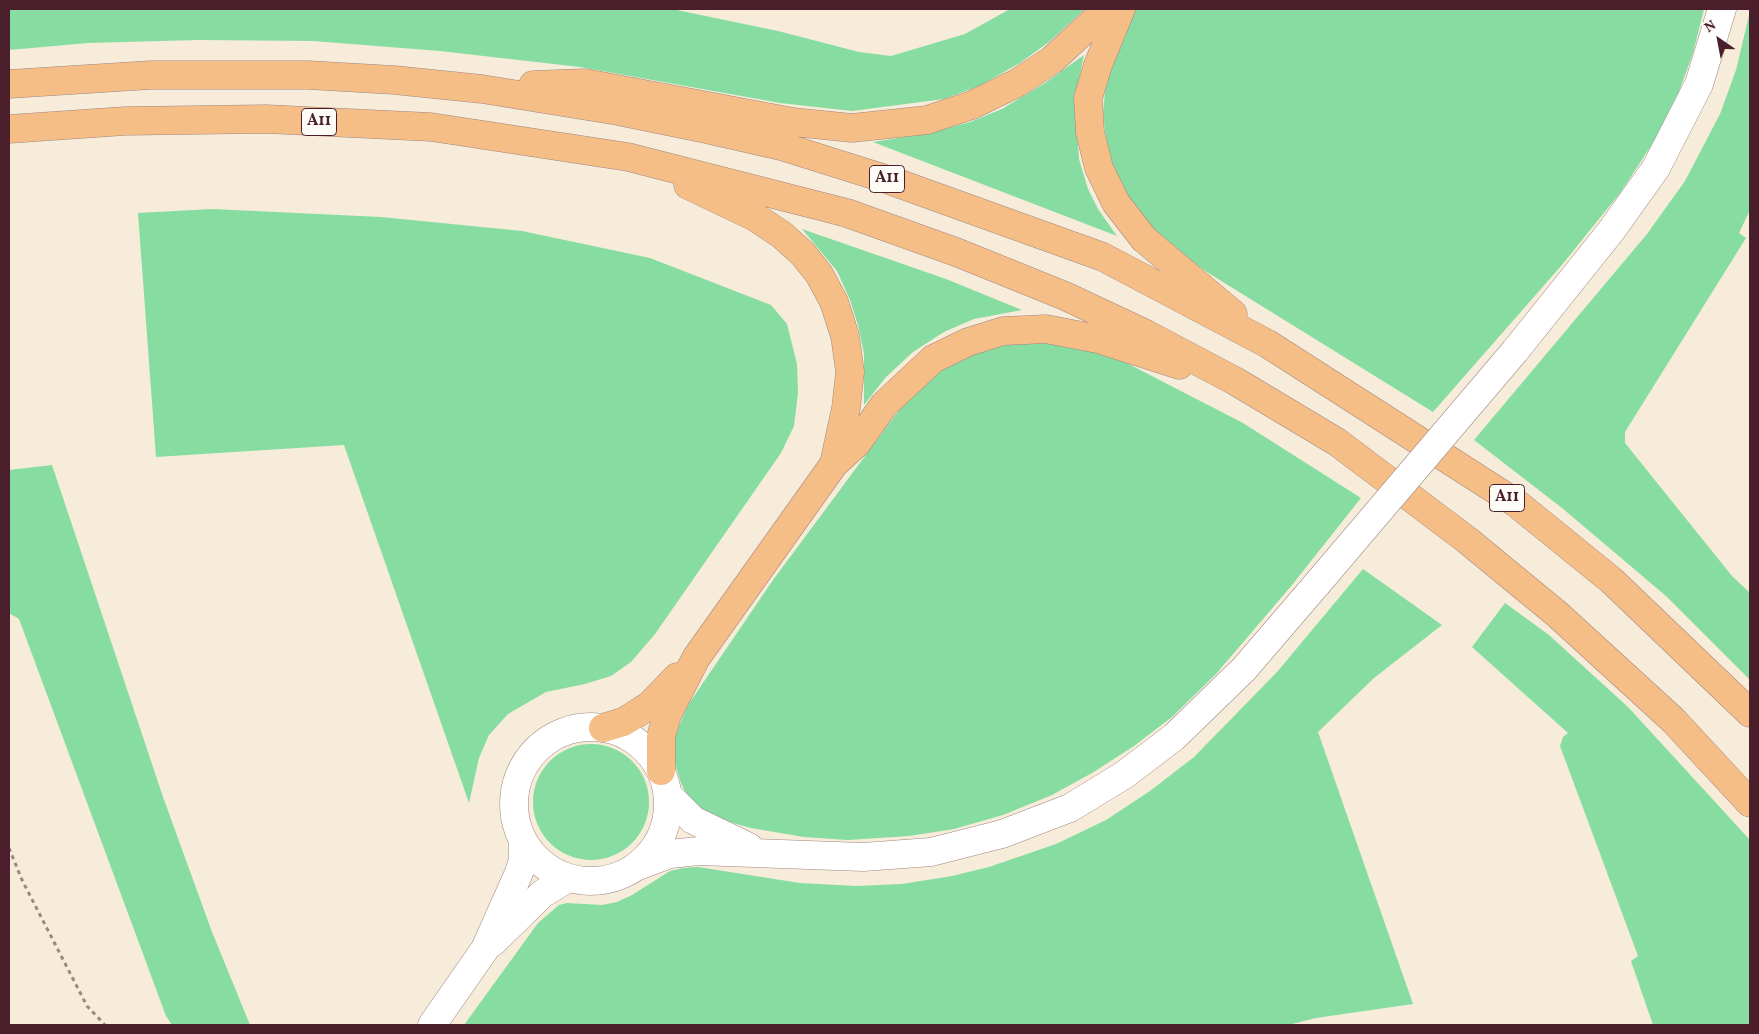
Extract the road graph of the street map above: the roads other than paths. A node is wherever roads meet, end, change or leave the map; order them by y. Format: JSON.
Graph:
{"nodes":[{"id":1,"x":1104,"y":9,"type":"edge"},
{"id":2,"x":1121,"y":9,"type":"edge"},
{"id":3,"x":1722,"y":9,"type":"edge"},
{"id":4,"x":9,"y":84,"type":"edge"},
{"id":5,"x":482,"y":89,"type":"junction"},
{"id":6,"x":9,"y":129,"type":"edge"},
{"id":7,"x":628,"y":158,"type":"junction"},
{"id":8,"x":1268,"y":344,"type":"junction"},
{"id":9,"x":1235,"y":381,"type":"junction"},
{"id":10,"x":834,"y":464,"type":"junction"},
{"id":11,"x":696,"y":658,"type":"junction"},
{"id":12,"x":1750,"y":713,"type":"edge"},
{"id":13,"x":603,"y":728,"type":"junction"},
{"id":14,"x":665,"y":783,"type":"junction"},
{"id":15,"x":1750,"y":803,"type":"edge"},
{"id":16,"x":523,"y":841,"type":"junction"},
{"id":17,"x":760,"y":851,"type":"junction"},
{"id":18,"x":638,"y":866,"type":"junction"},
{"id":19,"x":568,"y":878,"type":"junction"},
{"id":20,"x":485,"y":949,"type":"junction"},
{"id":21,"x":432,"y":1025,"type":"edge"}],
"edges":[{"from":1,"to":5,"type":"highway"},
{"from":2,"to":8,"type":"highway"},
{"from":3,"to":17,"type":"street","bridge":true},
{"from":4,"to":5,"type":"highway","number":"A11"},
{"from":5,"to":8,"type":"highway","number":"A11"},
{"from":6,"to":7,"type":"highway","number":"A11"},
{"from":7,"to":9,"type":"highway","number":"A11"},
{"from":7,"to":10,"type":"highway"},
{"from":8,"to":12,"type":"highway","number":"A11"},
{"from":9,"to":10,"type":"highway"},
{"from":9,"to":15,"type":"highway","number":"A11"},
{"from":10,"to":11,"type":"highway"},
{"from":11,"to":13,"type":"highway"},
{"from":11,"to":14,"type":"highway"},
{"from":13,"to":14,"type":"street"},
{"from":13,"to":16,"type":"street"},
{"from":14,"to":17,"type":"street"},
{"from":14,"to":18,"type":"street"},
{"from":16,"to":19,"type":"street"},
{"from":16,"to":20,"type":"street"},
{"from":17,"to":18,"type":"street"},
{"from":18,"to":19,"type":"street"},
{"from":19,"to":20,"type":"street"},
{"from":20,"to":21,"type":"street"}]}
